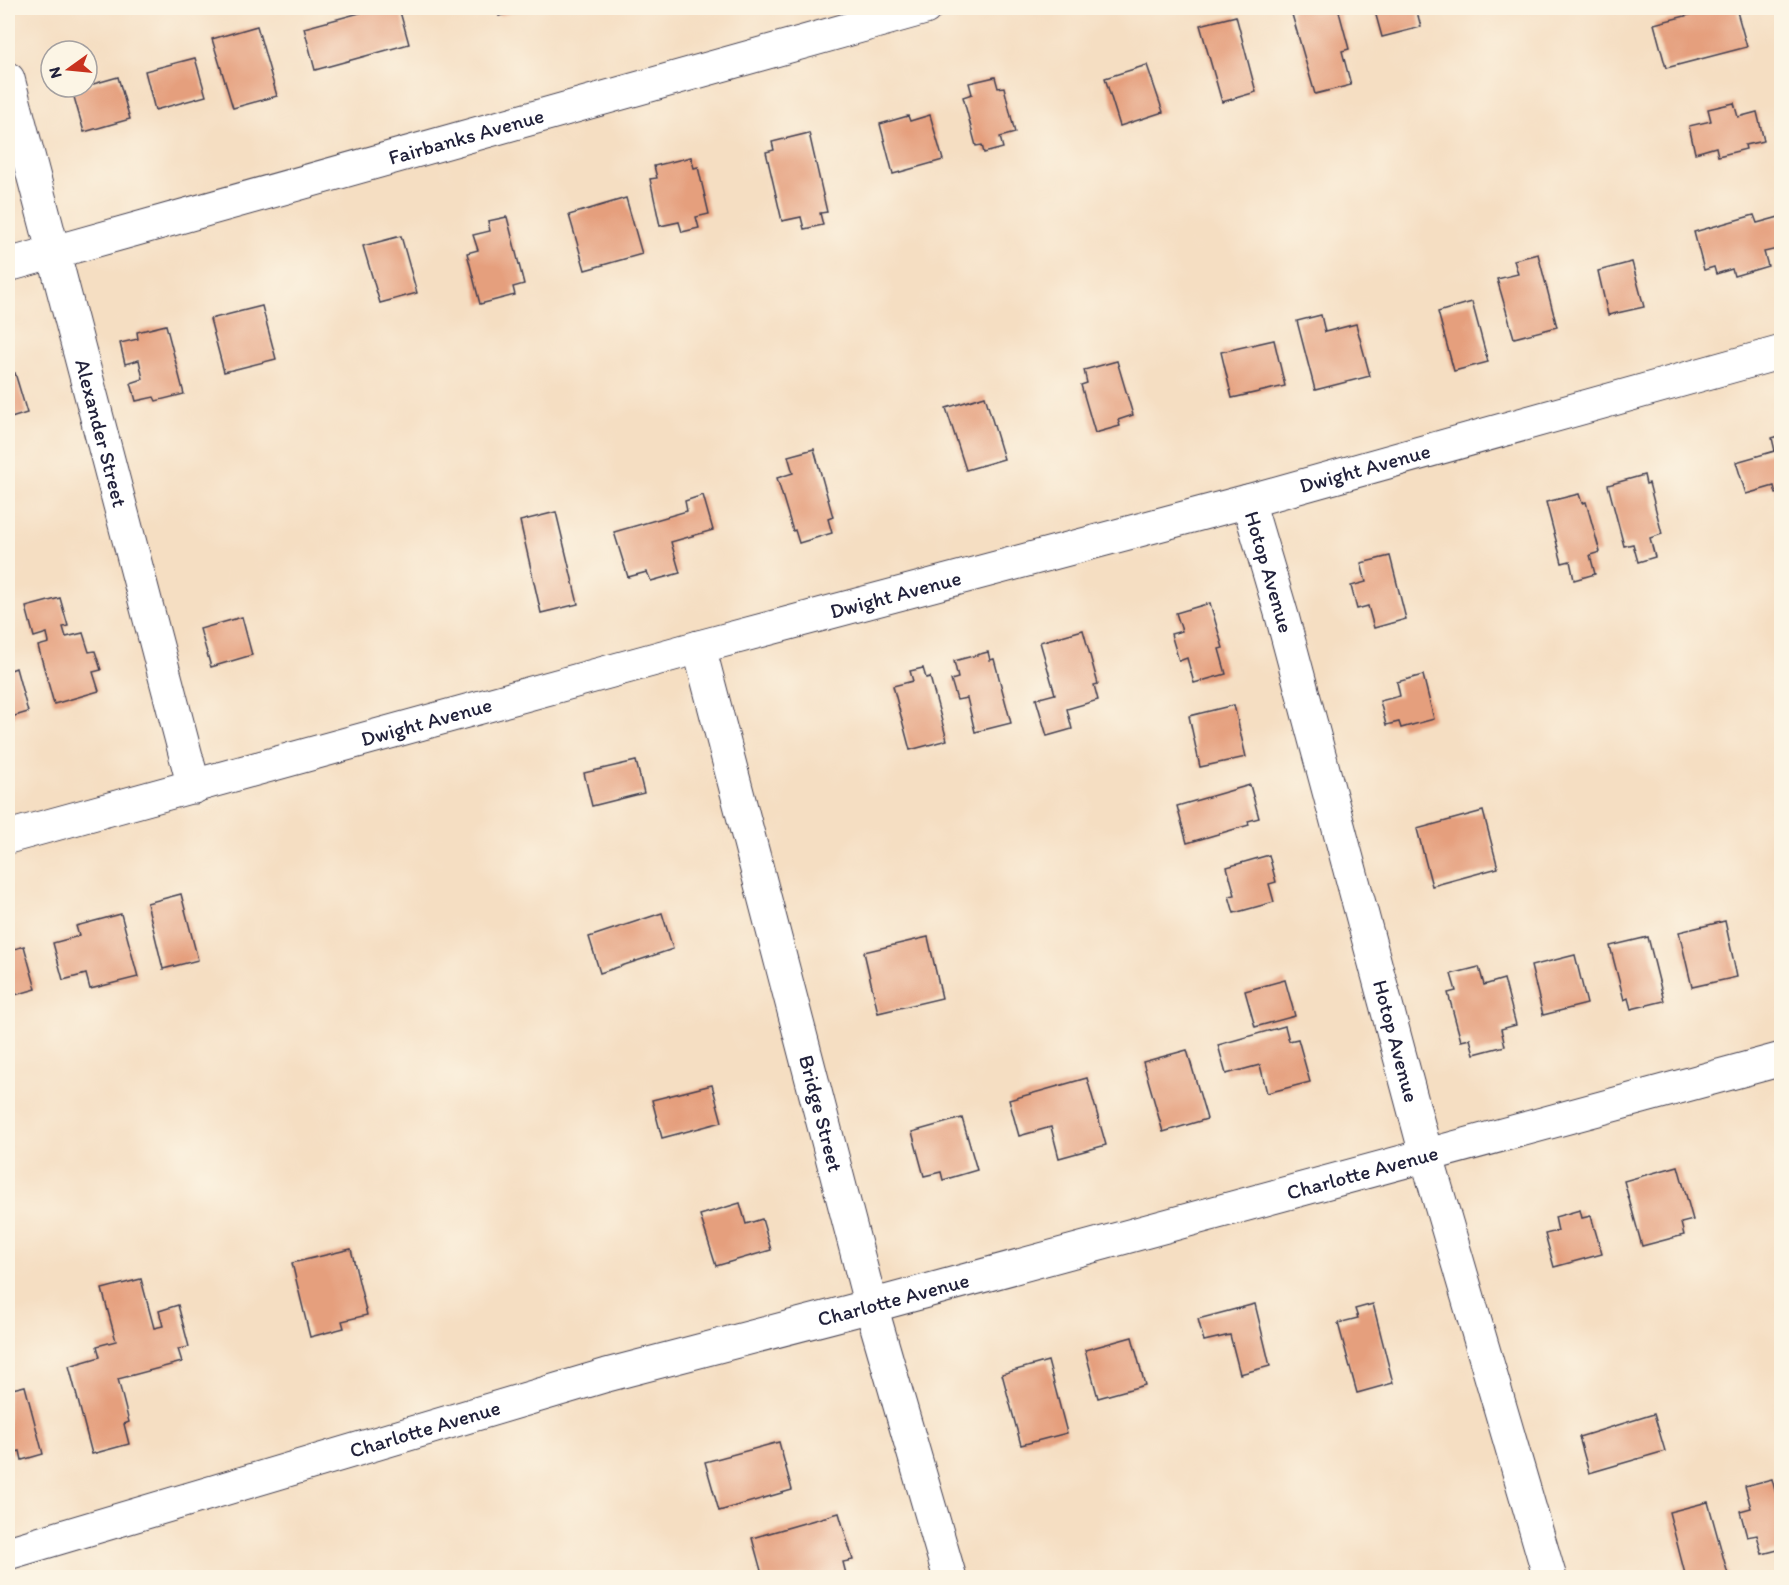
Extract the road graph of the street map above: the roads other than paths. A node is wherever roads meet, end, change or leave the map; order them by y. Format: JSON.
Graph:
{"nodes":[{"id":1,"x":925,"y":8,"type":"edge"},
{"id":2,"x":8,"y":79,"type":"edge"},
{"id":3,"x":54,"y":253,"type":"junction"},
{"id":4,"x":8,"y":265,"type":"edge"},
{"id":5,"x":1782,"y":352,"type":"edge"},
{"id":6,"x":1248,"y":501,"type":"junction"},
{"id":7,"x":699,"y":647,"type":"junction"},
{"id":8,"x":194,"y":787,"type":"junction"},
{"id":9,"x":8,"y":837,"type":"edge"},
{"id":10,"x":1782,"y":1059,"type":"edge"},
{"id":11,"x":1426,"y":1154,"type":"junction"},
{"id":12,"x":871,"y":1306,"type":"junction"},
{"id":13,"x":8,"y":1553,"type":"edge"},
{"id":14,"x":950,"y":1578,"type":"edge"},
{"id":15,"x":1550,"y":1578,"type":"edge"}],
"edges":[{"from":1,"to":3,"type":"street","name":"Fairbanks Avenue"},
{"from":2,"to":3,"type":"street","name":"Alexander Street"},
{"from":3,"to":4,"type":"street","name":"Fairbanks Avenue"},
{"from":3,"to":8,"type":"street","name":"Alexander Street"},
{"from":5,"to":6,"type":"street","name":"Dwight Avenue"},
{"from":6,"to":7,"type":"street","name":"Dwight Avenue"},
{"from":6,"to":11,"type":"street","name":"Hotop Avenue"},
{"from":7,"to":8,"type":"street","name":"Dwight Avenue"},
{"from":7,"to":12,"type":"street","name":"Bridge Street"},
{"from":8,"to":9,"type":"street","name":"Dwight Avenue"},
{"from":10,"to":11,"type":"street","name":"Charlotte Avenue"},
{"from":11,"to":12,"type":"street","name":"Charlotte Avenue"},
{"from":11,"to":15,"type":"street","name":"Hotop Avenue"},
{"from":12,"to":13,"type":"street","name":"Charlotte Avenue"},
{"from":12,"to":14,"type":"street","name":"Bridge Street"}]}
